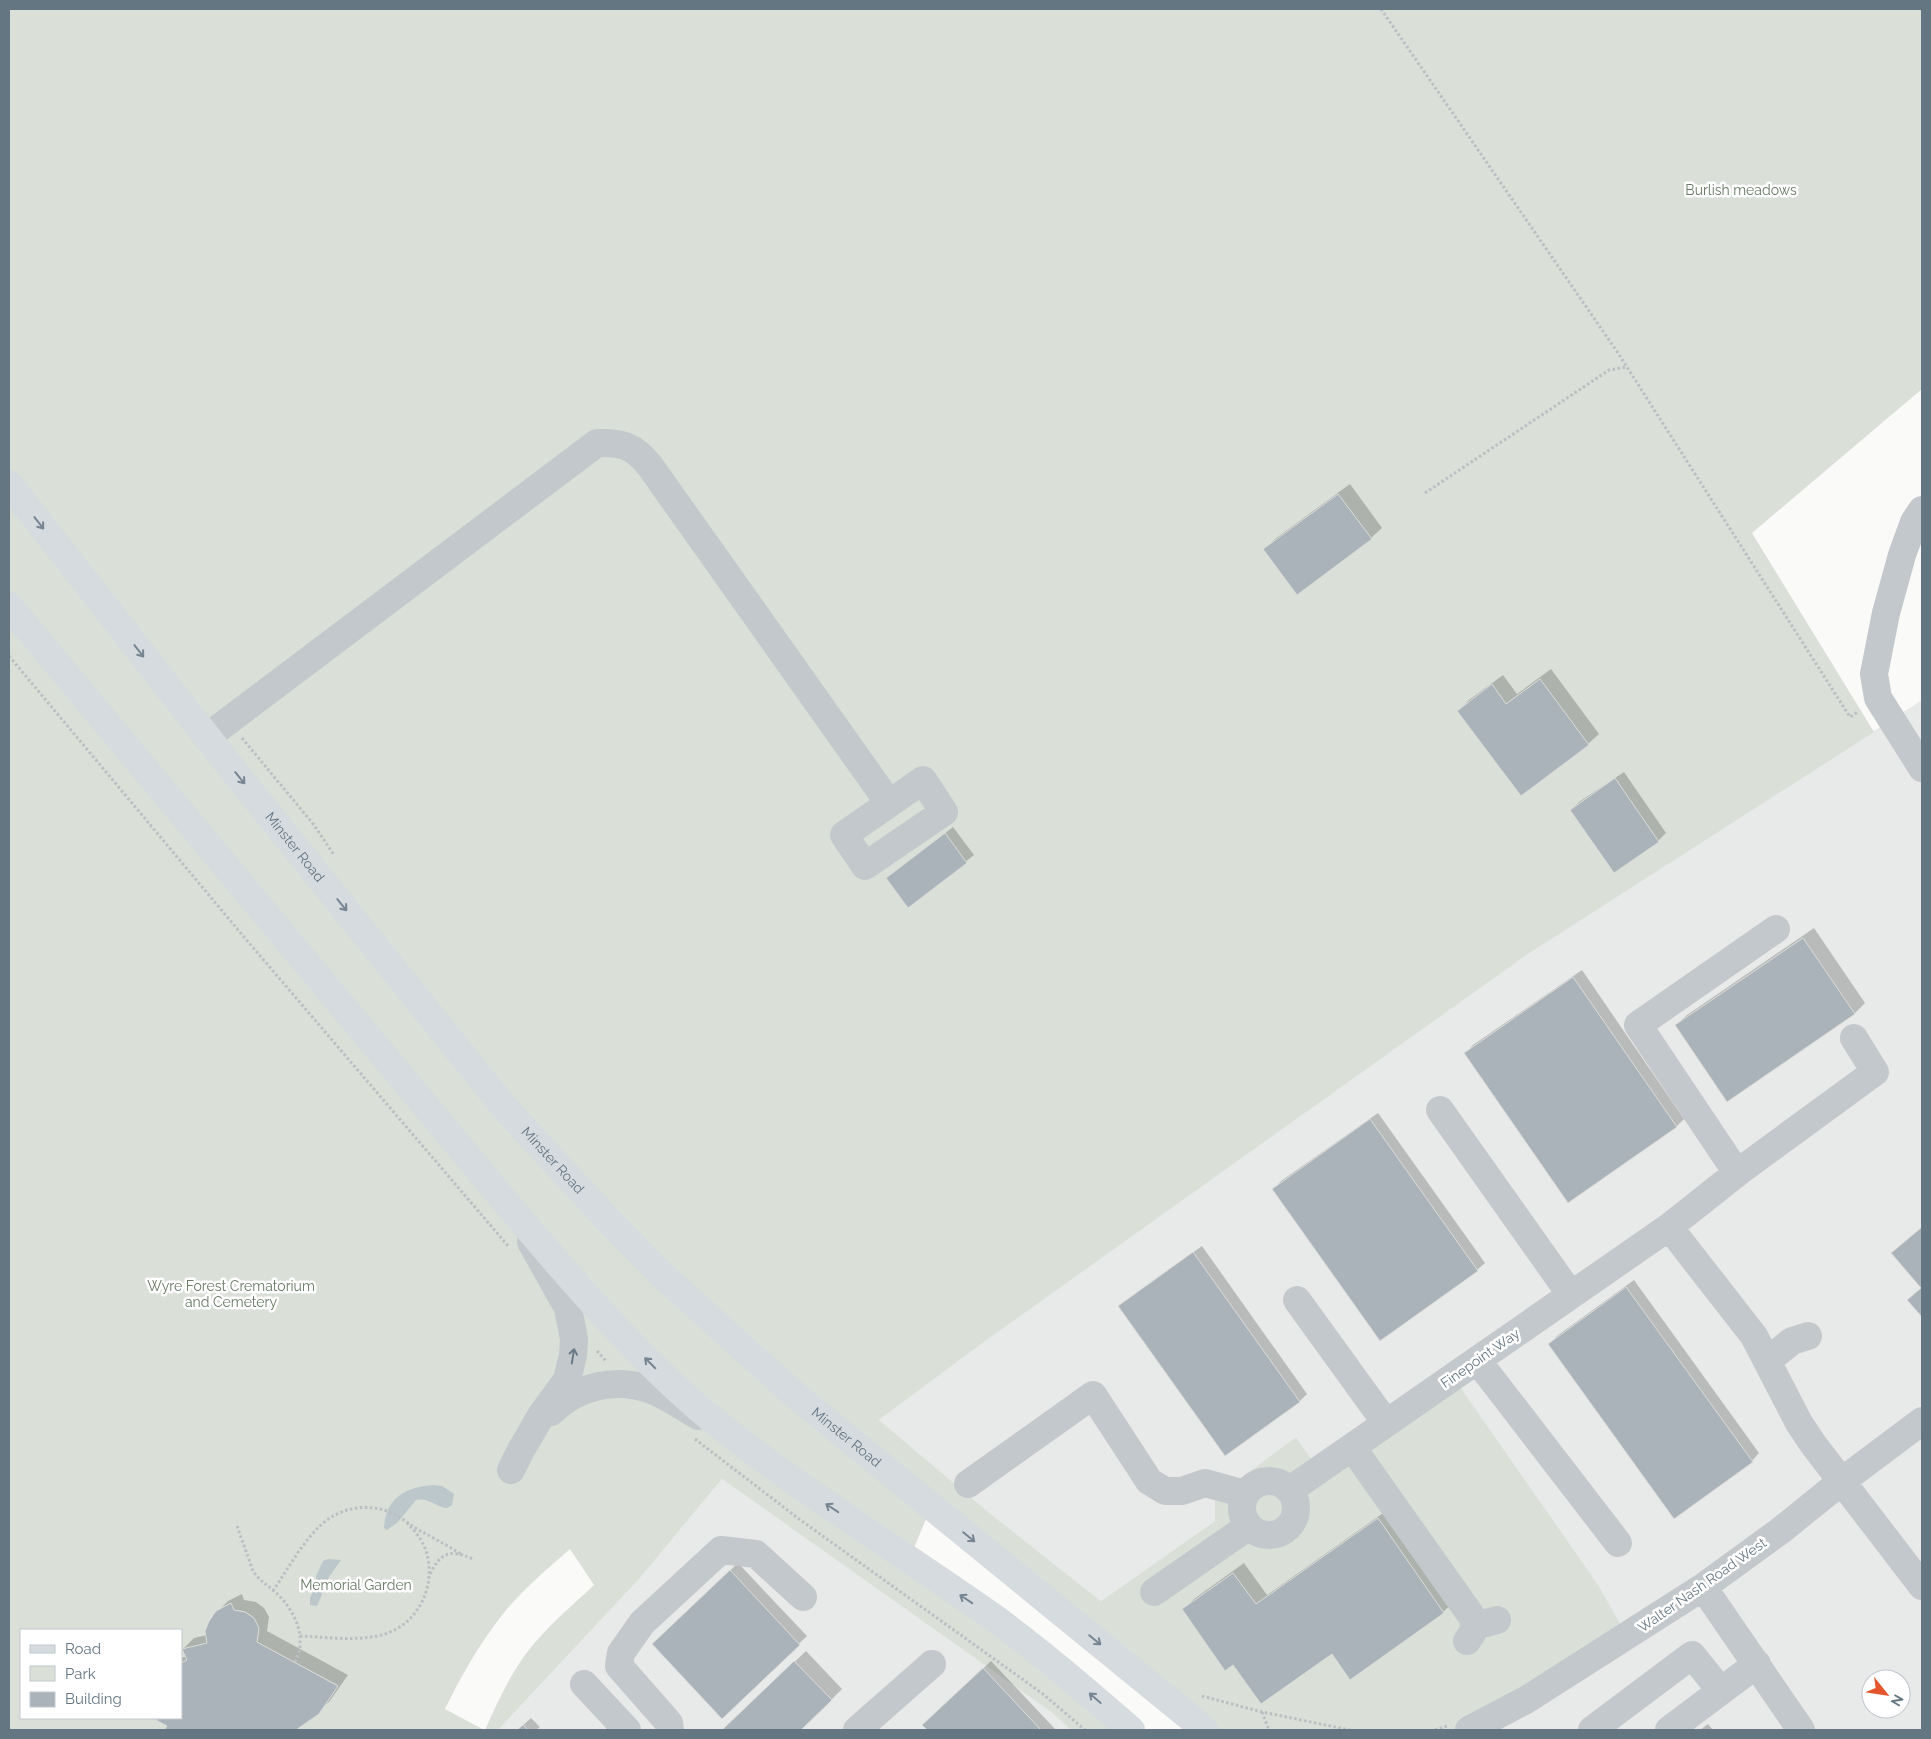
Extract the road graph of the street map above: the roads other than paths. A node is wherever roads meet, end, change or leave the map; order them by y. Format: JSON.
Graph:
{"nodes":[{"id":1,"x":9,"y":484,"type":"edge"},
{"id":2,"x":1922,"y":510,"type":"edge"},
{"id":3,"x":9,"y":606,"type":"edge"},
{"id":4,"x":218,"y":729,"type":"junction"},
{"id":5,"x":1920,"y":761,"type":"edge"},
{"id":6,"x":889,"y":803,"type":"dead end"},
{"id":7,"x":1776,"y":929,"type":"dead end"},
{"id":8,"x":1854,"y":1038,"type":"dead end"},
{"id":9,"x":1440,"y":1110,"type":"dead end"},
{"id":10,"x":1739,"y":1172,"type":"junction"},
{"id":11,"x":514,"y":1212,"type":"junction"},
{"id":12,"x":1669,"y":1226,"type":"junction"},
{"id":13,"x":1571,"y":1295,"type":"junction"},
{"id":14,"x":1297,"y":1300,"type":"dead end"},
{"id":15,"x":1808,"y":1336,"type":"dead end"},
{"id":16,"x":1477,"y":1360,"type":"junction"},
{"id":17,"x":1767,"y":1361,"type":"junction"},
{"id":18,"x":542,"y":1414,"type":"junction"},
{"id":19,"x":1922,"y":1422,"type":"edge"},
{"id":20,"x":1386,"y":1423,"type":"junction"},
{"id":21,"x":734,"y":1436,"type":"junction"},
{"id":22,"x":1352,"y":1447,"type":"junction"},
{"id":23,"x":511,"y":1470,"type":"dead end"},
{"id":24,"x":1842,"y":1481,"type":"junction"},
{"id":25,"x":968,"y":1484,"type":"dead end"},
{"id":26,"x":1290,"y":1490,"type":"junction"},
{"id":27,"x":1245,"y":1494,"type":"junction"},
{"id":28,"x":1249,"y":1526,"type":"junction"},
{"id":29,"x":1618,"y":1543,"type":"dead end"},
{"id":30,"x":1922,"y":1586,"type":"edge"},
{"id":31,"x":1703,"y":1587,"type":"junction"},
{"id":32,"x":1154,"y":1592,"type":"dead end"},
{"id":33,"x":804,"y":1598,"type":"dead end"},
{"id":34,"x":1480,"y":1627,"type":"dead end"},
{"id":35,"x":932,"y":1664,"type":"dead end"},
{"id":36,"x":1757,"y":1664,"type":"junction"},
{"id":37,"x":584,"y":1684,"type":"dead end"},
{"id":38,"x":1721,"y":1691,"type":"junction"},
{"id":39,"x":1199,"y":1715,"type":"edge"},
{"id":40,"x":627,"y":1730,"type":"edge"},
{"id":41,"x":670,"y":1730,"type":"edge"},
{"id":42,"x":857,"y":1730,"type":"edge"},
{"id":43,"x":1131,"y":1730,"type":"edge"},
{"id":44,"x":1220,"y":1730,"type":"edge"},
{"id":45,"x":1469,"y":1730,"type":"edge"},
{"id":46,"x":1592,"y":1730,"type":"edge"},
{"id":47,"x":1669,"y":1730,"type":"edge"},
{"id":48,"x":1801,"y":1730,"type":"edge"}],
"edges":[{"from":1,"to":4,"type":"main road","name":"Minster Road","one_way":true},
{"from":2,"to":5,"type":"street"},
{"from":3,"to":11,"type":"main road"},
{"from":4,"to":6,"type":"street"},
{"from":4,"to":39,"type":"main road","name":"Minster Road","one_way":true},
{"from":7,"to":10,"type":"street"},
{"from":8,"to":10,"type":"street","name":"Finepoint Way"},
{"from":9,"to":13,"type":"street"},
{"from":10,"to":12,"type":"street","name":"Finepoint Way"},
{"from":18,"to":11,"type":"street","one_way":true},
{"from":21,"to":11,"type":"main road","one_way":true},
{"from":12,"to":13,"type":"street","name":"Finepoint Way"},
{"from":12,"to":17,"type":"street"},
{"from":13,"to":16,"type":"street","name":"Finepoint Way"},
{"from":14,"to":20,"type":"street"},
{"from":15,"to":17,"type":"street"},
{"from":16,"to":20,"type":"street","name":"Finepoint Way"},
{"from":16,"to":29,"type":"street"},
{"from":17,"to":24,"type":"street"},
{"from":18,"to":21,"type":"street"},
{"from":18,"to":23,"type":"street"},
{"from":19,"to":24,"type":"street","name":"Walter Nash Road West"},
{"from":20,"to":22,"type":"street","name":"Finepoint Way"},
{"from":43,"to":21,"type":"main road","one_way":true},
{"from":22,"to":26,"type":"street","name":"Finepoint Way"},
{"from":22,"to":34,"type":"street"},
{"from":24,"to":30,"type":"street"},
{"from":24,"to":31,"type":"street","name":"Walter Nash Road West"},
{"from":25,"to":27,"type":"street"},
{"from":26,"to":27,"type":"street"},
{"from":26,"to":28,"type":"street"},
{"from":27,"to":28,"type":"street"},
{"from":28,"to":32,"type":"street"},
{"from":31,"to":36,"type":"street"},
{"from":31,"to":45,"type":"street","name":"Walter Nash Road West"},
{"from":33,"to":41,"type":"street"},
{"from":35,"to":42,"type":"street"},
{"from":36,"to":38,"type":"street"},
{"from":36,"to":48,"type":"street"},
{"from":37,"to":40,"type":"street"},
{"from":38,"to":46,"type":"street"},
{"from":38,"to":47,"type":"street"},
{"from":39,"to":44,"type":"street"}]}
